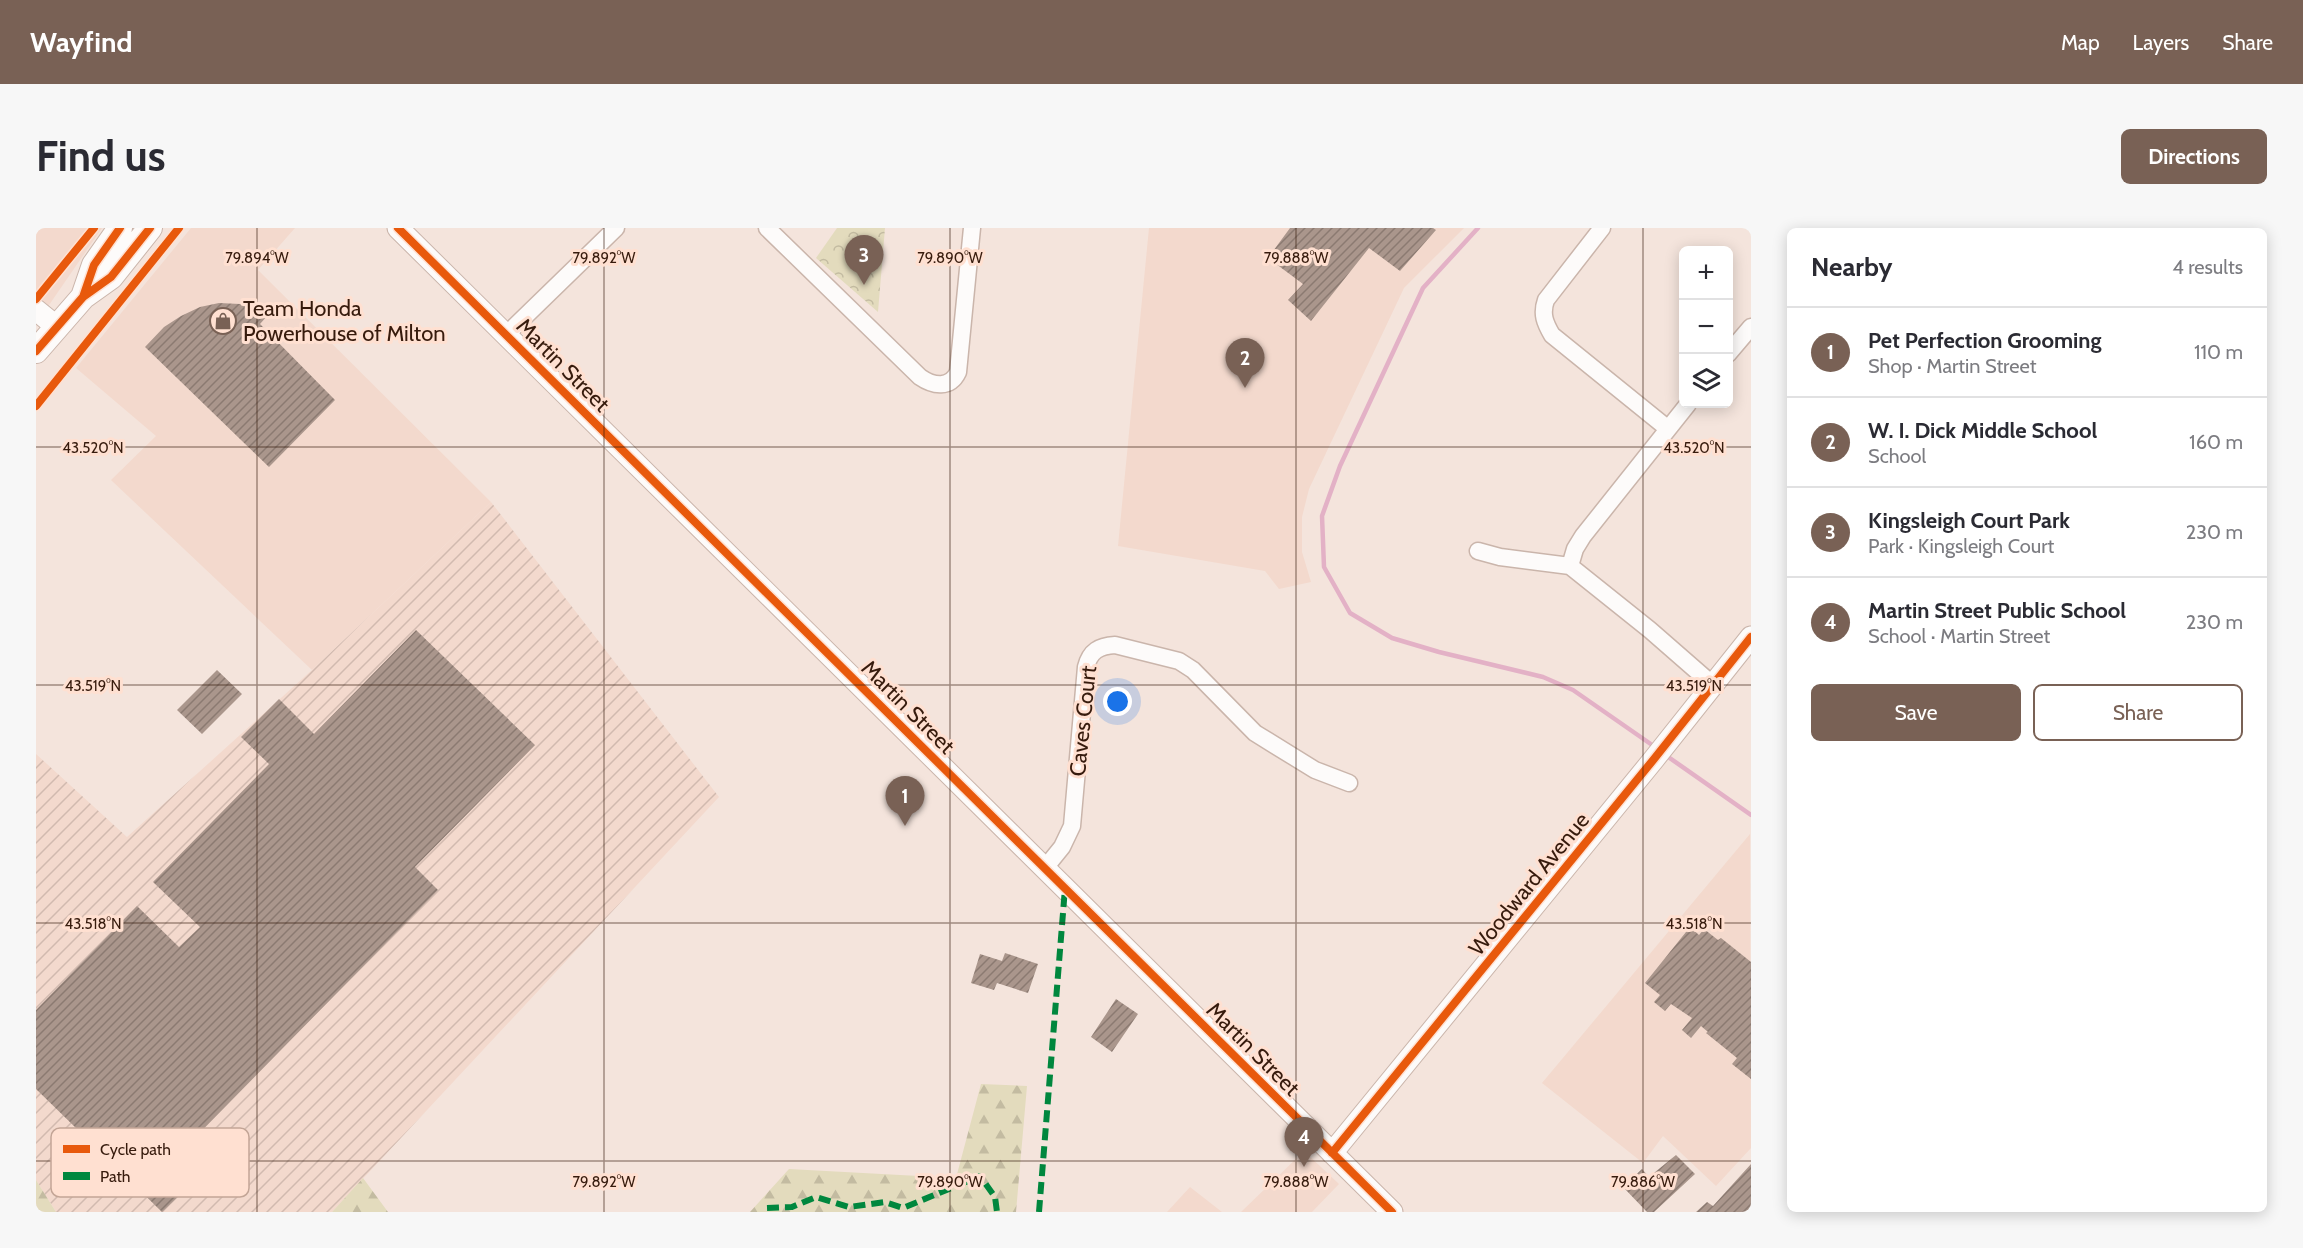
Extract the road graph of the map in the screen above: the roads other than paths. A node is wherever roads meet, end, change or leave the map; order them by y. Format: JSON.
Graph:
{"nodes":[{"id":1,"x":120,"y":228,"type":"edge"},
{"id":2,"x":150,"y":228,"type":"edge"},
{"id":3,"x":398,"y":228,"type":"edge"},
{"id":4,"x":615,"y":228,"type":"edge"},
{"id":5,"x":767,"y":228,"type":"edge"},
{"id":6,"x":972,"y":228,"type":"edge"},
{"id":7,"x":1602,"y":228,"type":"edge"},
{"id":8,"x":83,"y":297,"type":"junction"},
{"id":9,"x":36,"y":310,"type":"edge"},
{"id":10,"x":57,"y":327,"type":"junction"},
{"id":11,"x":1751,"y":327,"type":"edge"},
{"id":12,"x":507,"y":334,"type":"junction"},
{"id":13,"x":1733,"y":348,"type":"edge"},
{"id":14,"x":36,"y":351,"type":"edge"},
{"id":15,"x":1684,"y":408,"type":"edge"},
{"id":16,"x":1667,"y":428,"type":"junction"},
{"id":17,"x":1478,"y":551,"type":"dead end"},
{"id":18,"x":1570,"y":566,"type":"junction"},
{"id":19,"x":1751,"y":637,"type":"edge"},
{"id":20,"x":1713,"y":686,"type":"junction"},
{"id":21,"x":1349,"y":783,"type":"dead end"},
{"id":22,"x":1045,"y":868,"type":"junction"},
{"id":23,"x":1332,"y":1153,"type":"junction"},
{"id":24,"x":1392,"y":1212,"type":"edge"}],
"edges":[{"from":1,"to":8,"type":"main road"},
{"from":2,"to":8,"type":"main road"},
{"from":3,"to":12,"type":"street","name":"Martin Street"},
{"from":4,"to":12,"type":"street"},
{"from":5,"to":6,"type":"street"},
{"from":7,"to":16,"type":"street"},
{"from":8,"to":10,"type":"main road"},
{"from":9,"to":10,"type":"street"},
{"from":10,"to":14,"type":"main road"},
{"from":11,"to":13,"type":"street"},
{"from":12,"to":22,"type":"street","name":"Martin Street"},
{"from":15,"to":16,"type":"street"},
{"from":16,"to":18,"type":"street"},
{"from":17,"to":18,"type":"street"},
{"from":18,"to":20,"type":"street"},
{"from":19,"to":20,"type":"street","name":"Woodward Avenue"},
{"from":20,"to":23,"type":"street","name":"Woodward Avenue"},
{"from":21,"to":22,"type":"street","name":"Caves Court"},
{"from":22,"to":23,"type":"street","name":"Martin Street"},
{"from":23,"to":24,"type":"street","name":"Martin Street"}]}
